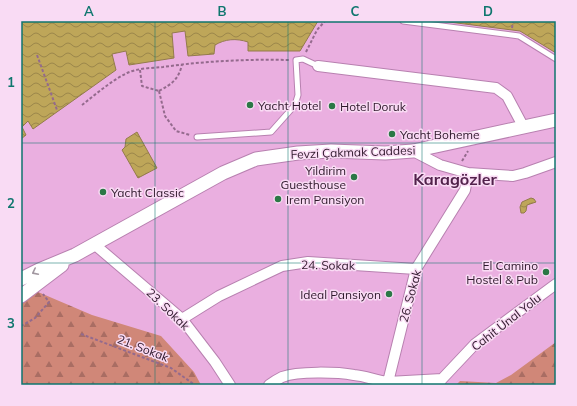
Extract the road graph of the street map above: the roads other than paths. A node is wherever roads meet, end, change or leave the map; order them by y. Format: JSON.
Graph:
{"nodes":[{"id":1,"x":402,"y":21,"type":"edge"},
{"id":2,"x":556,"y":59,"type":"edge"},
{"id":3,"x":318,"y":66,"type":"joint"},
{"id":4,"x":556,"y":120,"type":"edge"},
{"id":5,"x":523,"y":126,"type":"junction"},
{"id":6,"x":197,"y":137,"type":"road end"},
{"id":7,"x":413,"y":151,"type":"junction"},
{"id":8,"x":556,"y":162,"type":"edge"},
{"id":9,"x":468,"y":173,"type":"junction"},
{"id":10,"x":94,"y":244,"type":"junction"},
{"id":11,"x":75,"y":255,"type":"junction"},
{"id":12,"x":416,"y":269,"type":"junction"},
{"id":13,"x":21,"y":279,"type":"edge"},
{"id":14,"x":556,"y":284,"type":"edge"},
{"id":15,"x":21,"y":296,"type":"edge"},
{"id":16,"x":182,"y":319,"type":"junction"},
{"id":17,"x":388,"y":382,"type":"junction"},
{"id":18,"x":440,"y":382,"type":"edge"},
{"id":19,"x":230,"y":385,"type":"edge"},
{"id":20,"x":269,"y":385,"type":"edge"}],
"edges":[{"from":1,"to":2,"type":"lane"},
{"from":3,"to":5,"type":"street"},
{"from":3,"to":6,"type":"lane"},
{"from":4,"to":5,"type":"street","name":"Fevzi Çakmak Caddesi"},
{"from":5,"to":7,"type":"street","name":"Fevzi Çakmak Caddesi"},
{"from":7,"to":9,"type":"street"},
{"from":7,"to":10,"type":"street","name":"Fevzi Çakmak Caddesi"},
{"from":8,"to":9,"type":"street"},
{"from":9,"to":12,"type":"street","name":"26. Sokak"},
{"from":10,"to":11,"type":"street","name":"Fevzi Çakmak Caddesi"},
{"from":10,"to":16,"type":"street","name":"23. Sokak"},
{"from":11,"to":13,"type":"street","name":"Fevzi Çakmak Caddesi","one_way":true},
{"from":11,"to":15,"type":"street","name":"Fevzi Çakmak Caddesi"},
{"from":12,"to":16,"type":"street","name":"24. Sokak"},
{"from":12,"to":17,"type":"street","name":"26. Sokak"},
{"from":14,"to":18,"type":"street","name":"Cahit Ünal Yolu"},
{"from":16,"to":19,"type":"street","name":"23. Sokak"},
{"from":17,"to":18,"type":"street"},
{"from":17,"to":20,"type":"street"}]}
